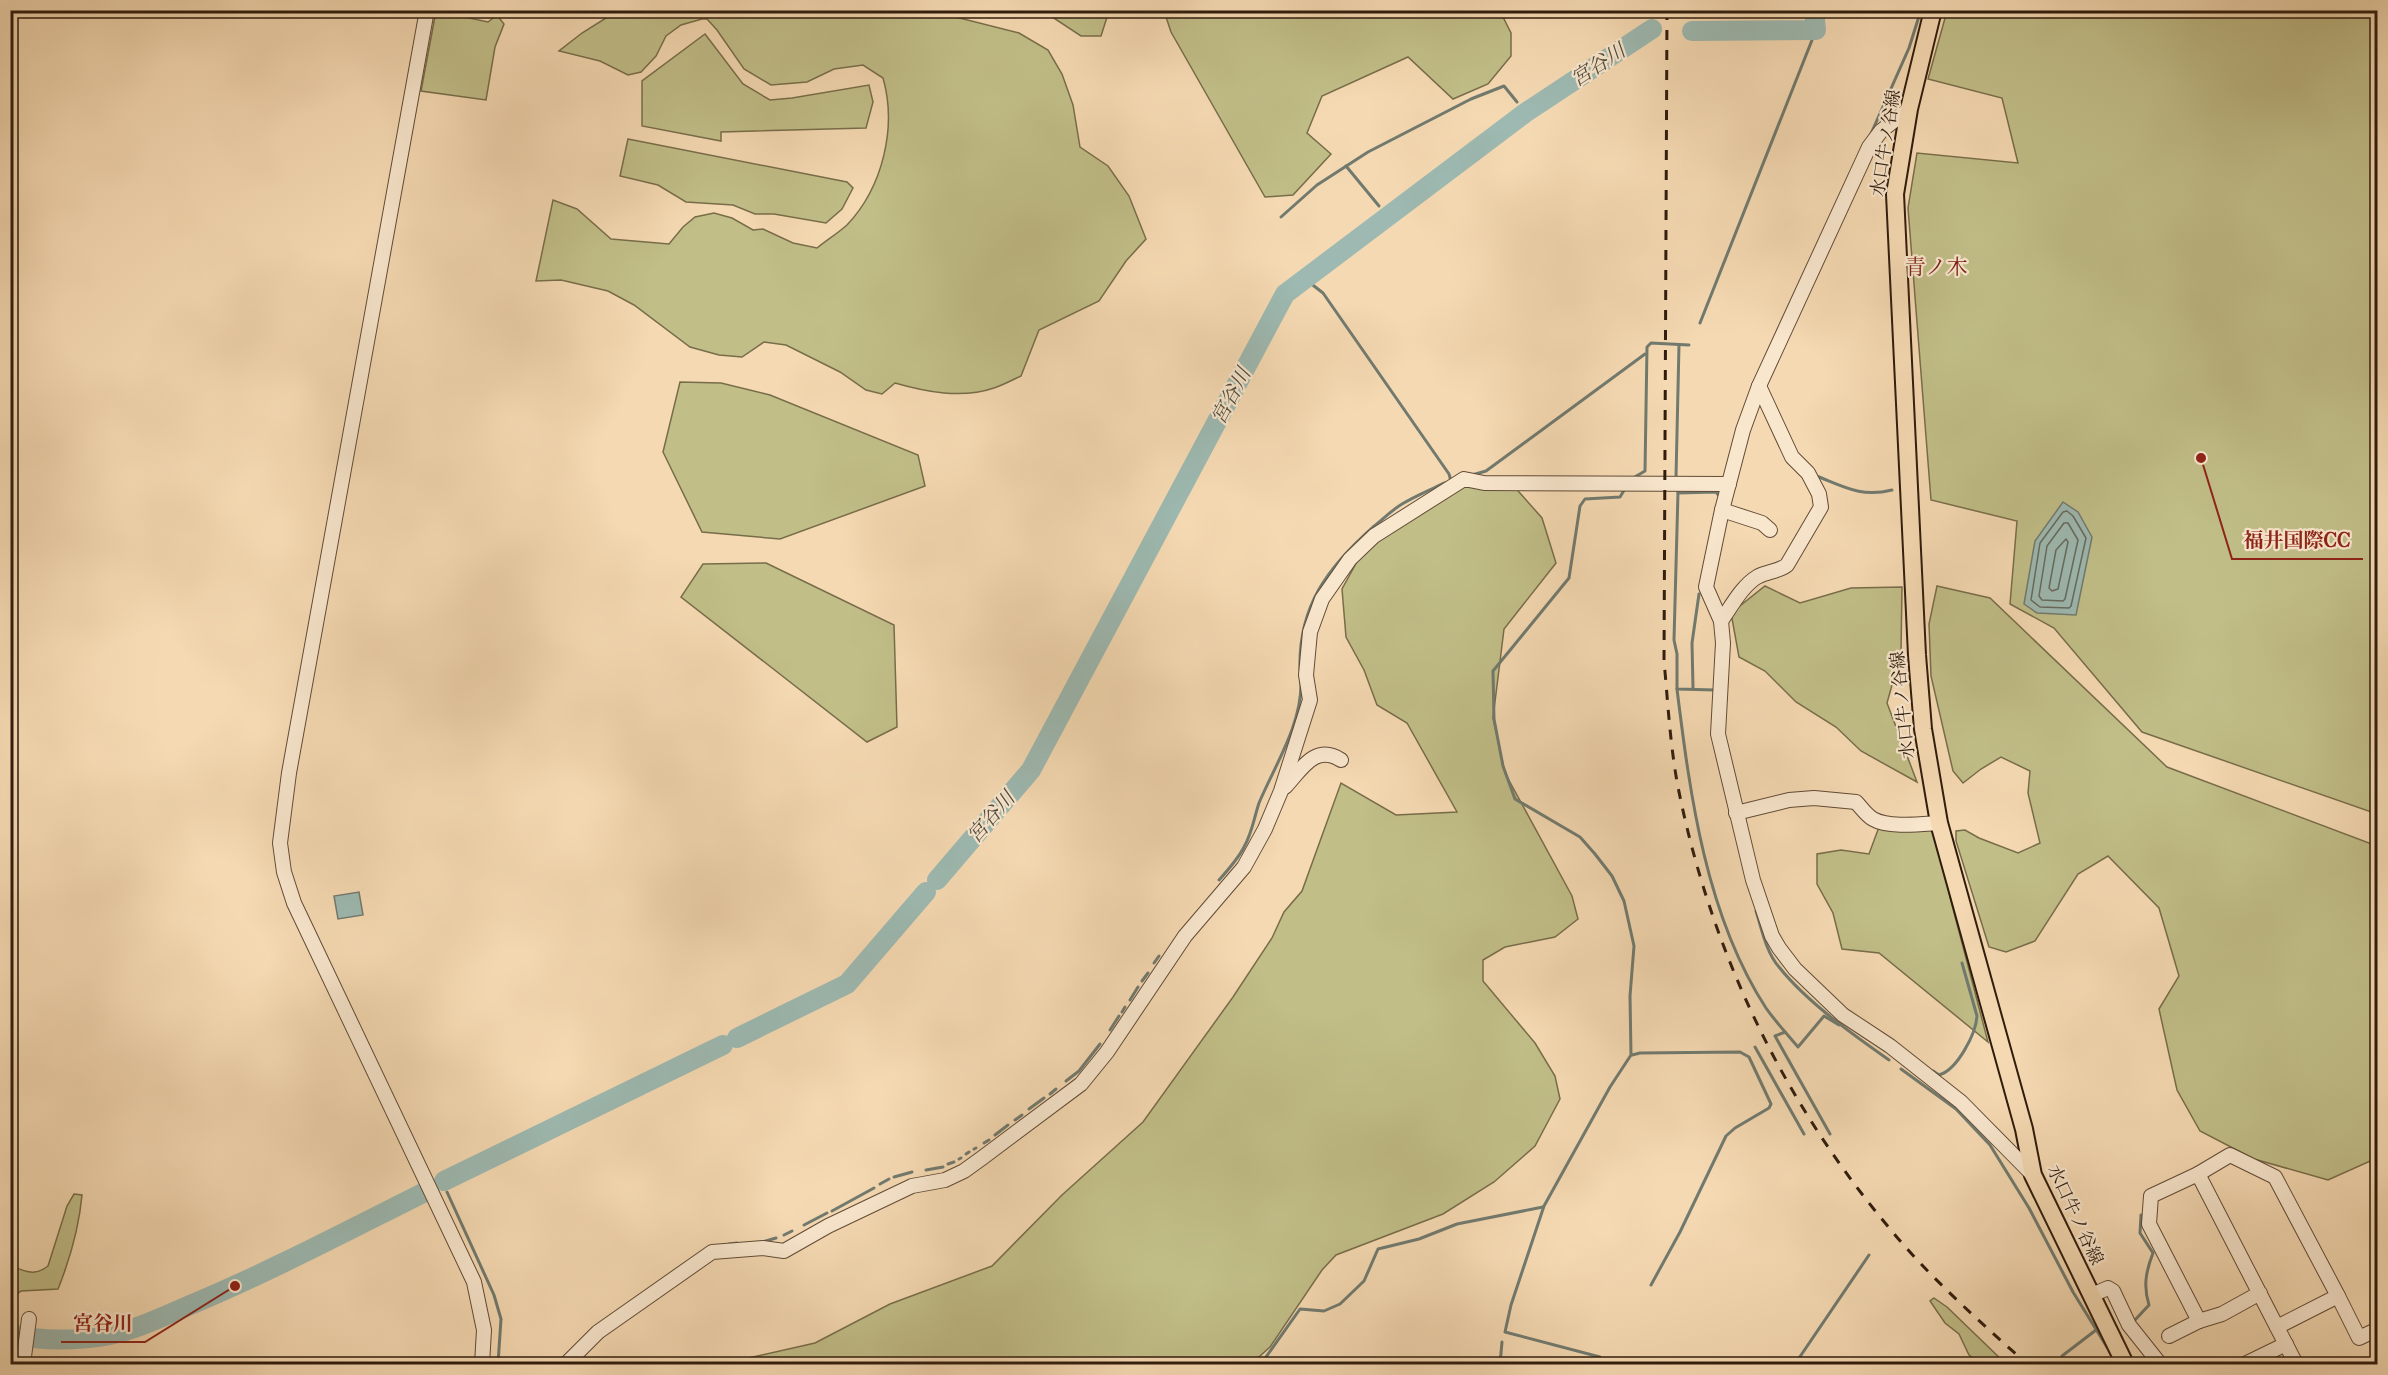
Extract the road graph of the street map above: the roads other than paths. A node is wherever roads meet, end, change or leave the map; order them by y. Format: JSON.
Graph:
{"nodes":[{"id":1,"x":427,"y":10,"type":"edge"},
{"id":2,"x":1933,"y":10,"type":"edge"},
{"id":3,"x":1910,"y":109,"type":"junction"},
{"id":4,"x":1760,"y":386,"type":"junction"},
{"id":5,"x":1729,"y":484,"type":"junction"},
{"id":6,"x":1722,"y":510,"type":"junction"},
{"id":7,"x":1770,"y":530,"type":"dead end"},
{"id":8,"x":1721,"y":621,"type":"junction"},
{"id":9,"x":1341,"y":760,"type":"dead end"},
{"id":10,"x":1281,"y":790,"type":"junction"},
{"id":11,"x":1736,"y":813,"type":"junction"},
{"id":12,"x":1940,"y":823,"type":"junction"},
{"id":13,"x":2198,"y":1174,"type":"junction"},
{"id":14,"x":2033,"y":1175,"type":"junction"},
{"id":15,"x":2260,"y":1293,"type":"junction"},
{"id":16,"x":2092,"y":1295,"type":"junction"},
{"id":17,"x":2338,"y":1296,"type":"junction"},
{"id":18,"x":29,"y":1319,"type":"dead end"},
{"id":19,"x":2199,"y":1321,"type":"junction"},
{"id":20,"x":2277,"y":1327,"type":"junction"},
{"id":21,"x":2378,"y":1329,"type":"edge"},
{"id":22,"x":2169,"y":1336,"type":"dead end"},
{"id":23,"x":2286,"y":1344,"type":"junction"},
{"id":24,"x":23,"y":1365,"type":"edge"},
{"id":25,"x":482,"y":1365,"type":"edge"},
{"id":26,"x":566,"y":1365,"type":"edge"},
{"id":27,"x":2125,"y":1365,"type":"edge"},
{"id":28,"x":2160,"y":1365,"type":"edge"},
{"id":29,"x":2245,"y":1365,"type":"edge"},
{"id":30,"x":2296,"y":1365,"type":"edge"}],
"edges":[{"from":1,"to":25,"type":"street"},
{"from":2,"to":3,"type":"main road","name":"水口牛ノ谷線"},
{"from":3,"to":4,"type":"street"},
{"from":3,"to":12,"type":"main road","name":"水口牛ノ谷線"},
{"from":4,"to":5,"type":"street"},
{"from":4,"to":8,"type":"street"},
{"from":5,"to":6,"type":"street"},
{"from":5,"to":10,"type":"street"},
{"from":6,"to":7,"type":"street"},
{"from":6,"to":8,"type":"street"},
{"from":8,"to":11,"type":"street"},
{"from":9,"to":10,"type":"street"},
{"from":10,"to":26,"type":"street"},
{"from":11,"to":12,"type":"street"},
{"from":11,"to":14,"type":"street"},
{"from":12,"to":14,"type":"main road","name":"水口牛ノ谷線"},
{"from":13,"to":15,"type":"street"},
{"from":13,"to":17,"type":"street"},
{"from":13,"to":19,"type":"street"},
{"from":14,"to":16,"type":"main road","name":"水口牛ノ谷線"},
{"from":15,"to":19,"type":"street"},
{"from":15,"to":20,"type":"street"},
{"from":16,"to":27,"type":"main road","name":"水口牛ノ谷線"},
{"from":16,"to":28,"type":"street"},
{"from":17,"to":20,"type":"street"},
{"from":17,"to":21,"type":"street"},
{"from":18,"to":24,"type":"street"},
{"from":19,"to":22,"type":"street"},
{"from":20,"to":23,"type":"street"},
{"from":23,"to":29,"type":"street"},
{"from":23,"to":30,"type":"street"}]}
